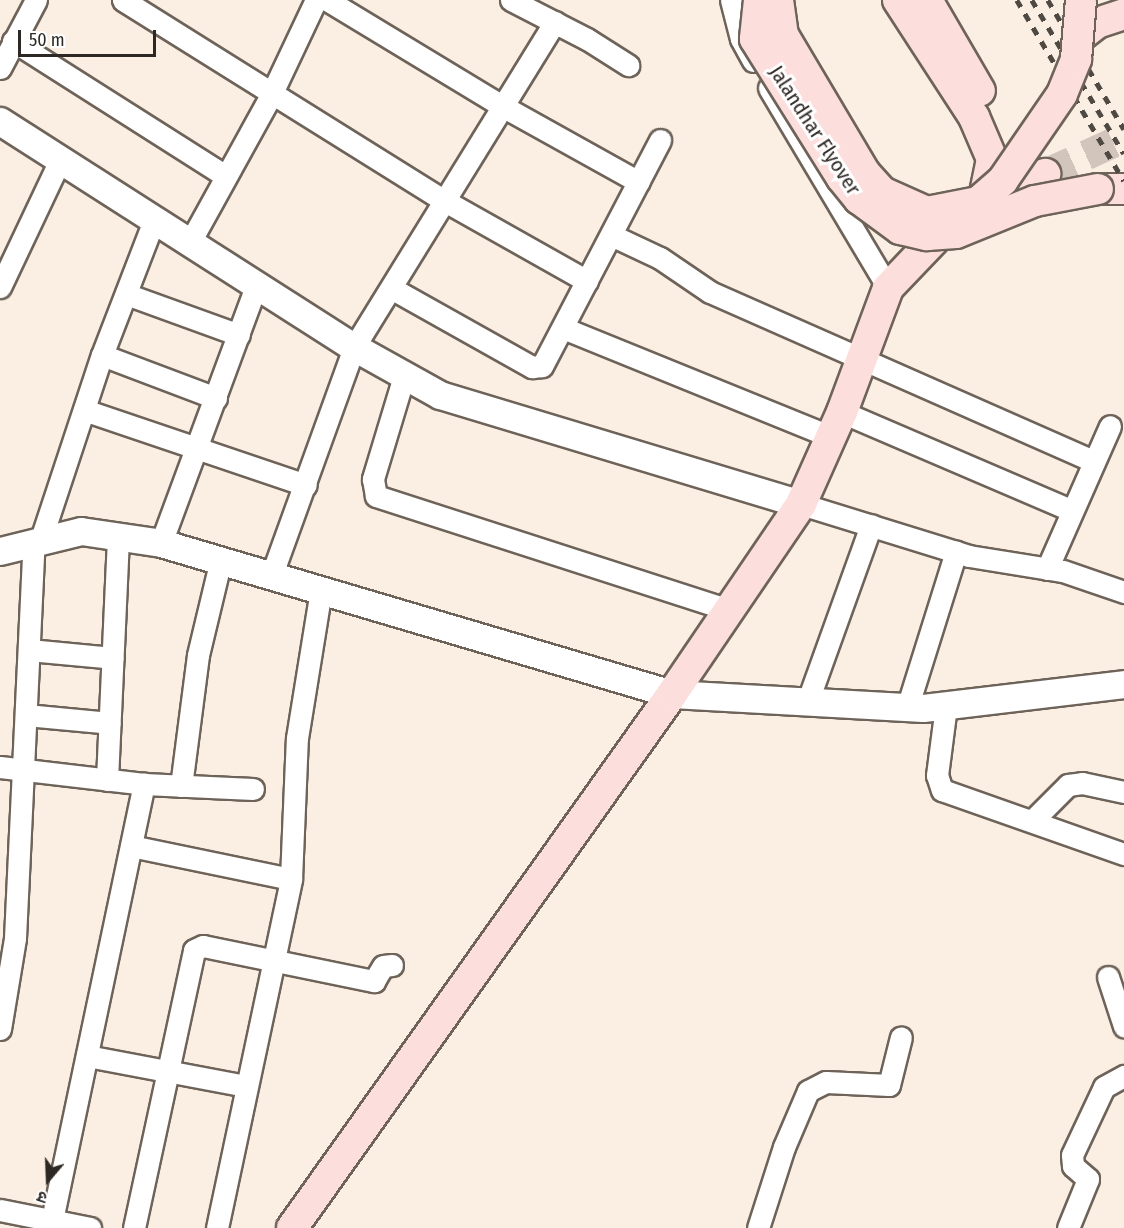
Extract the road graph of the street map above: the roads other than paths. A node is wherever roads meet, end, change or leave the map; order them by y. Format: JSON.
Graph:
{"nodes":[{"id":1,"x":36,"y":0,"type":"edge"},
{"id":2,"x":123,"y":0,"type":"edge"},
{"id":3,"x":316,"y":0,"type":"edge"},
{"id":4,"x":327,"y":0,"type":"edge"},
{"id":5,"x":511,"y":0,"type":"edge"},
{"id":6,"x":731,"y":0,"type":"edge"},
{"id":7,"x":759,"y":0,"type":"edge"},
{"id":8,"x":778,"y":0,"type":"edge"},
{"id":9,"x":898,"y":0,"type":"edge"},
{"id":10,"x":927,"y":0,"type":"edge"},
{"id":11,"x":1081,"y":0,"type":"edge"},
{"id":12,"x":1124,"y":14,"type":"edge"},
{"id":13,"x":555,"y":21,"type":"junction"},
{"id":14,"x":1078,"y":38,"type":"junction"},
{"id":15,"x":14,"y":41,"type":"junction"},
{"id":16,"x":628,"y":65,"type":"dead end"},
{"id":17,"x":0,"y":68,"type":"edge"},
{"id":18,"x":271,"y":94,"type":"junction"},
{"id":19,"x":504,"y":107,"type":"junction"},
{"id":20,"x":0,"y":121,"type":"edge"},
{"id":21,"x":660,"y":140,"type":"dead end"},
{"id":22,"x":60,"y":160,"type":"junction"},
{"id":23,"x":226,"y":176,"type":"junction"},
{"id":24,"x":639,"y":182,"type":"junction"},
{"id":25,"x":1124,"y":189,"type":"edge"},
{"id":26,"x":445,"y":201,"type":"junction"},
{"id":27,"x":983,"y":203,"type":"junction"},
{"id":28,"x":154,"y":220,"type":"junction"},
{"id":29,"x":611,"y":235,"type":"junction"},
{"id":30,"x":190,"y":242,"type":"junction"},
{"id":31,"x":587,"y":281,"type":"junction"},
{"id":32,"x":257,"y":284,"type":"junction"},
{"id":33,"x":0,"y":287,"type":"edge"},
{"id":34,"x":391,"y":288,"type":"junction"},
{"id":35,"x":888,"y":288,"type":"junction"},
{"id":36,"x":126,"y":294,"type":"junction"},
{"id":37,"x":562,"y":328,"type":"junction"},
{"id":38,"x":239,"y":335,"type":"junction"},
{"id":39,"x":354,"y":347,"type":"junction"},
{"id":40,"x":102,"y":355,"type":"junction"},
{"id":41,"x":862,"y":361,"type":"junction"},
{"id":42,"x":404,"y":376,"type":"junction"},
{"id":43,"x":216,"y":398,"type":"junction"},
{"id":44,"x":84,"y":410,"type":"junction"},
{"id":45,"x":837,"y":425,"type":"junction"},
{"id":46,"x":1110,"y":426,"type":"dead end"},
{"id":47,"x":199,"y":448,"type":"junction"},
{"id":48,"x":1093,"y":461,"type":"junction"},
{"id":49,"x":306,"y":484,"type":"junction"},
{"id":50,"x":801,"y":504,"type":"junction"},
{"id":51,"x":1071,"y":510,"type":"junction"},
{"id":52,"x":871,"y":525,"type":"junction"},
{"id":53,"x":118,"y":536,"type":"junction"},
{"id":54,"x":37,"y":540,"type":"junction"},
{"id":55,"x":160,"y":543,"type":"junction"},
{"id":56,"x":0,"y":551,"type":"edge"},
{"id":57,"x":956,"y":552,"type":"junction"},
{"id":58,"x":221,"y":559,"type":"junction"},
{"id":59,"x":1047,"y":569,"type":"junction"},
{"id":60,"x":272,"y":574,"type":"junction"},
{"id":61,"x":321,"y":588,"type":"junction"},
{"id":62,"x":1124,"y":592,"type":"edge"},
{"id":63,"x":726,"y":609,"type":"junction"},
{"id":64,"x":29,"y":650,"type":"junction"},
{"id":65,"x":113,"y":658,"type":"junction"},
{"id":66,"x":1124,"y":684,"type":"edge"},
{"id":67,"x":672,"y":694,"type":"junction"},
{"id":68,"x":807,"y":703,"type":"junction"},
{"id":69,"x":946,"y":706,"type":"junction"},
{"id":70,"x":907,"y":708,"type":"junction"},
{"id":71,"x":26,"y":716,"type":"junction"},
{"id":72,"x":110,"y":723,"type":"junction"},
{"id":73,"x":0,"y":767,"type":"edge"},
{"id":74,"x":23,"y":770,"type":"junction"},
{"id":75,"x":107,"y":780,"type":"junction"},
{"id":76,"x":144,"y":784,"type":"junction"},
{"id":77,"x":181,"y":786,"type":"junction"},
{"id":78,"x":254,"y":789,"type":"dead end"},
{"id":79,"x":1124,"y":792,"type":"edge"},
{"id":80,"x":1032,"y":822,"type":"junction"},
{"id":81,"x":131,"y":846,"type":"junction"},
{"id":82,"x":1124,"y":854,"type":"edge"},
{"id":83,"x":291,"y":879,"type":"junction"},
{"id":84,"x":275,"y":960,"type":"junction"},
{"id":85,"x":392,"y":965,"type":"dead end"},
{"id":86,"x":1108,"y":977,"type":"dead end"},
{"id":87,"x":1123,"y":1020,"type":"edge"},
{"id":88,"x":0,"y":1029,"type":"edge"},
{"id":89,"x":901,"y":1037,"type":"dead end"},
{"id":90,"x":87,"y":1056,"type":"junction"},
{"id":91,"x":167,"y":1071,"type":"junction"},
{"id":92,"x":1124,"y":1076,"type":"edge"},
{"id":93,"x":246,"y":1086,"type":"junction"},
{"id":94,"x":0,"y":1209,"type":"edge"},
{"id":95,"x":52,"y":1220,"type":"junction"},
{"id":96,"x":1072,"y":1227,"type":"edge"},
{"id":97,"x":90,"y":1228,"type":"edge"},
{"id":98,"x":134,"y":1228,"type":"edge"},
{"id":99,"x":217,"y":1228,"type":"edge"},
{"id":100,"x":292,"y":1228,"type":"edge"},
{"id":101,"x":758,"y":1228,"type":"edge"}],
"edges":[{"from":1,"to":15,"type":"street"},
{"from":2,"to":18,"type":"street"},
{"from":3,"to":18,"type":"street"},
{"from":4,"to":19,"type":"street"},
{"from":5,"to":13,"type":"street"},
{"from":6,"to":35,"type":"street"},
{"from":7,"to":25,"type":"main road","name":"Jalandhar Flyover","bridge":true},
{"from":8,"to":14,"type":"main road","name":"Jalandhar Flyover","bridge":true},
{"from":9,"to":27,"type":"main road"},
{"from":10,"to":27,"type":"main road"},
{"from":11,"to":14,"type":"main road","name":"Jalandhar Flyover","bridge":true},
{"from":12,"to":14,"type":"main road"},
{"from":13,"to":16,"type":"street"},
{"from":13,"to":19,"type":"street"},
{"from":15,"to":17,"type":"street"},
{"from":15,"to":23,"type":"street"},
{"from":18,"to":23,"type":"street"},
{"from":18,"to":26,"type":"street"},
{"from":19,"to":24,"type":"street"},
{"from":19,"to":26,"type":"street"},
{"from":20,"to":22,"type":"street"},
{"from":21,"to":24,"type":"street"},
{"from":22,"to":28,"type":"street"},
{"from":22,"to":33,"type":"street"},
{"from":23,"to":30,"type":"street"},
{"from":24,"to":29,"type":"street"},
{"from":26,"to":31,"type":"street"},
{"from":26,"to":34,"type":"street"},
{"from":27,"to":35,"type":"main road"},
{"from":28,"to":30,"type":"street"},
{"from":28,"to":36,"type":"street"},
{"from":29,"to":31,"type":"street"},
{"from":29,"to":41,"type":"street"},
{"from":30,"to":32,"type":"street"},
{"from":31,"to":37,"type":"street"},
{"from":32,"to":38,"type":"street"},
{"from":32,"to":39,"type":"street"},
{"from":34,"to":37,"type":"street"},
{"from":34,"to":39,"type":"street"},
{"from":35,"to":41,"type":"main road"},
{"from":36,"to":38,"type":"street"},
{"from":36,"to":40,"type":"street"},
{"from":37,"to":45,"type":"street"},
{"from":38,"to":43,"type":"street"},
{"from":39,"to":42,"type":"street"},
{"from":39,"to":49,"type":"street"},
{"from":40,"to":43,"type":"street"},
{"from":40,"to":44,"type":"street"},
{"from":41,"to":45,"type":"main road"},
{"from":41,"to":48,"type":"street"},
{"from":42,"to":50,"type":"street"},
{"from":42,"to":63,"type":"street"},
{"from":43,"to":47,"type":"street"},
{"from":44,"to":47,"type":"street"},
{"from":44,"to":54,"type":"street"},
{"from":45,"to":50,"type":"main road"},
{"from":45,"to":51,"type":"street"},
{"from":46,"to":48,"type":"street"},
{"from":47,"to":49,"type":"street"},
{"from":47,"to":55,"type":"street"},
{"from":48,"to":51,"type":"street"},
{"from":49,"to":60,"type":"street"},
{"from":50,"to":52,"type":"street"},
{"from":50,"to":63,"type":"main road"},
{"from":51,"to":59,"type":"street"},
{"from":52,"to":57,"type":"street"},
{"from":52,"to":68,"type":"street"},
{"from":53,"to":54,"type":"street"},
{"from":53,"to":55,"type":"street"},
{"from":53,"to":65,"type":"street"},
{"from":54,"to":56,"type":"street"},
{"from":54,"to":64,"type":"street"},
{"from":55,"to":58,"type":"street"},
{"from":57,"to":59,"type":"street"},
{"from":57,"to":70,"type":"street"},
{"from":58,"to":60,"type":"street"},
{"from":58,"to":77,"type":"street"},
{"from":59,"to":62,"type":"street"},
{"from":60,"to":61,"type":"street"},
{"from":61,"to":67,"type":"street"},
{"from":61,"to":83,"type":"street"},
{"from":63,"to":67,"type":"main road"},
{"from":64,"to":65,"type":"street"},
{"from":64,"to":71,"type":"street"},
{"from":65,"to":72,"type":"street"},
{"from":66,"to":69,"type":"street"},
{"from":67,"to":68,"type":"street"},
{"from":67,"to":100,"type":"main road"},
{"from":68,"to":70,"type":"street"},
{"from":69,"to":70,"type":"street"},
{"from":69,"to":80,"type":"street"},
{"from":71,"to":72,"type":"street"},
{"from":71,"to":74,"type":"street"},
{"from":72,"to":75,"type":"street"},
{"from":73,"to":74,"type":"street"},
{"from":74,"to":75,"type":"street"},
{"from":74,"to":88,"type":"street"},
{"from":75,"to":76,"type":"street"},
{"from":76,"to":77,"type":"street"},
{"from":76,"to":81,"type":"street"},
{"from":77,"to":78,"type":"street"},
{"from":79,"to":80,"type":"street"},
{"from":80,"to":82,"type":"street"},
{"from":81,"to":83,"type":"street"},
{"from":81,"to":90,"type":"street"},
{"from":83,"to":84,"type":"street"},
{"from":84,"to":85,"type":"street"},
{"from":84,"to":91,"type":"street"},
{"from":84,"to":93,"type":"street"},
{"from":86,"to":87,"type":"street"},
{"from":89,"to":101,"type":"street"},
{"from":90,"to":91,"type":"street"},
{"from":90,"to":95,"type":"street"},
{"from":91,"to":93,"type":"street"},
{"from":91,"to":98,"type":"street"},
{"from":92,"to":96,"type":"street"},
{"from":93,"to":99,"type":"street"},
{"from":94,"to":95,"type":"street"},
{"from":95,"to":97,"type":"street"}]}
